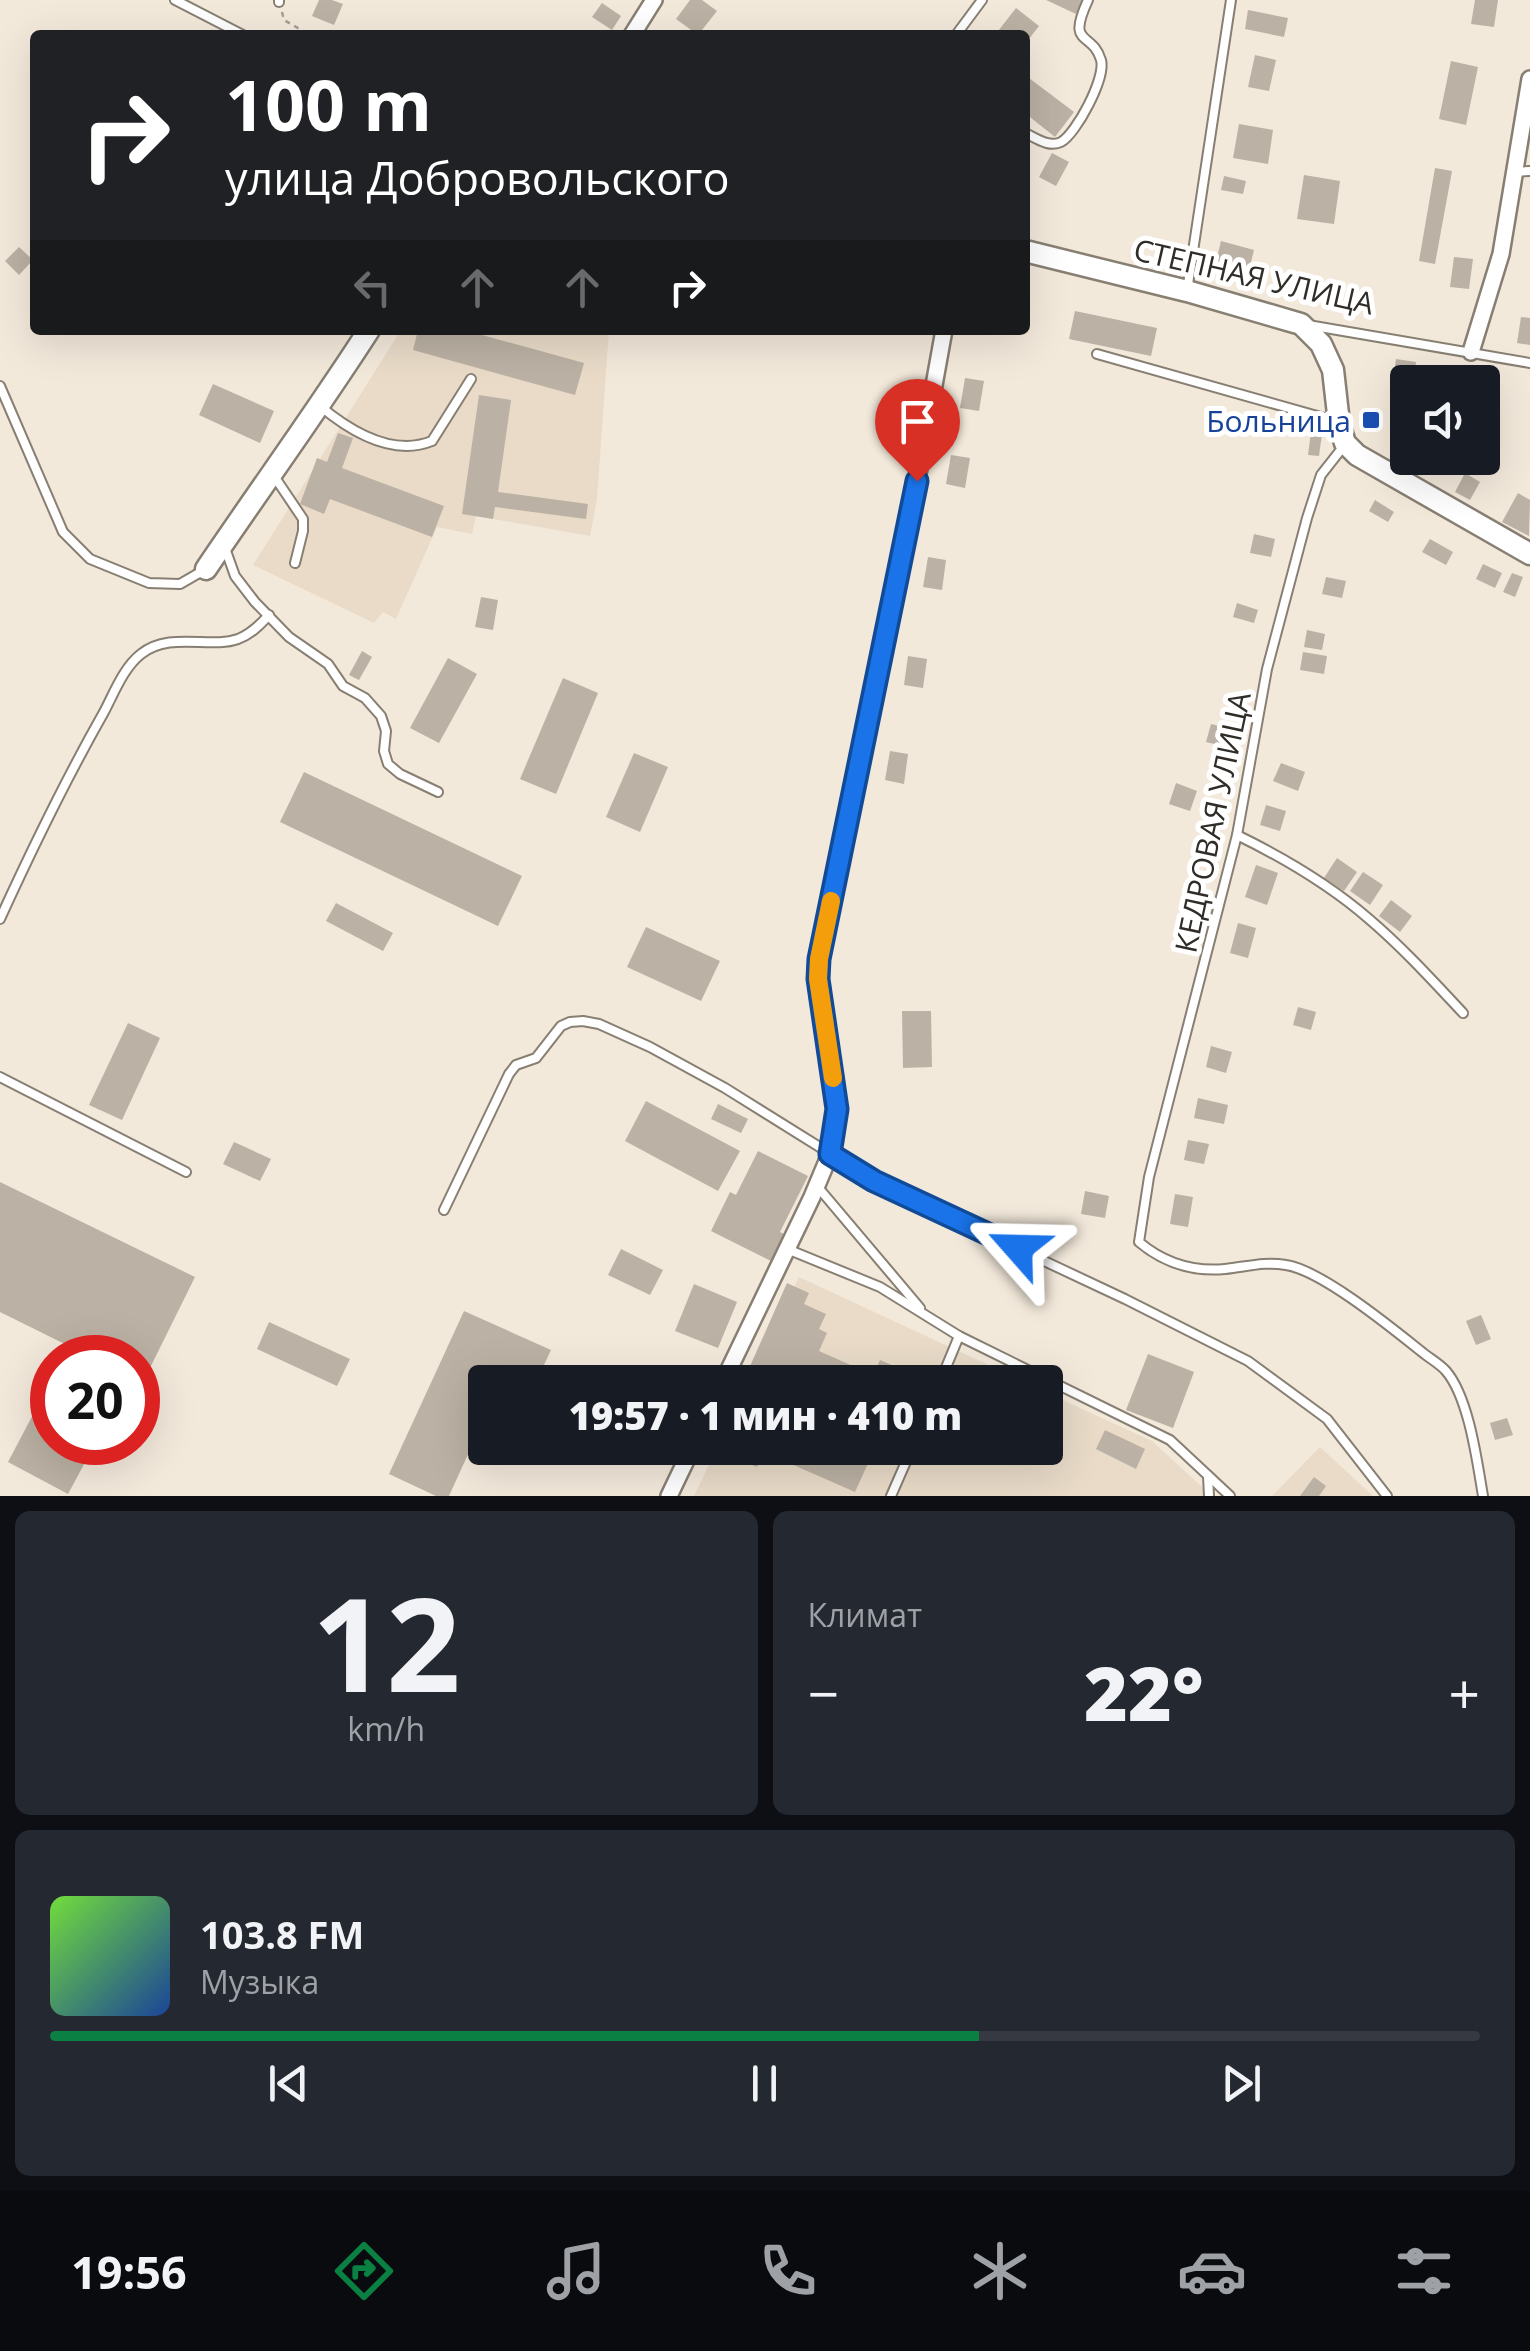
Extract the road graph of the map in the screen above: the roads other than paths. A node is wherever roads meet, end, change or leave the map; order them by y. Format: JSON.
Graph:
{"nodes":[{"id":1,"x":174,"y":0,"type":"edge"},
{"id":2,"x":654,"y":0,"type":"edge"},
{"id":3,"x":982,"y":0,"type":"edge"},
{"id":4,"x":1088,"y":0,"type":"edge"},
{"id":5,"x":1231,"y":0,"type":"edge"},
{"id":6,"x":233,"y":30,"type":"edge"},
{"id":7,"x":635,"y":30,"type":"edge"},
{"id":8,"x":960,"y":30,"type":"edge"},
{"id":9,"x":1530,"y":79,"type":"edge"},
{"id":10,"x":1030,"y":135,"type":"edge"},
{"id":11,"x":1522,"y":171,"type":"edge"},
{"id":12,"x":1030,"y":252,"type":"edge"},
{"id":13,"x":1187,"y":291,"type":"junction"},
{"id":14,"x":1301,"y":324,"type":"junction"},
{"id":15,"x":367,"y":335,"type":"edge"},
{"id":16,"x":943,"y":335,"type":"edge"},
{"id":17,"x":1472,"y":352,"type":"junction"},
{"id":18,"x":1098,"y":354,"type":"dead end"},
{"id":19,"x":1530,"y":363,"type":"edge"},
{"id":20,"x":470,"y":379,"type":"dead end"},
{"id":21,"x":0,"y":386,"type":"edge"},
{"id":22,"x":320,"y":406,"type":"junction"},
{"id":23,"x":1342,"y":433,"type":"junction"},
{"id":24,"x":272,"y":472,"type":"junction"},
{"id":25,"x":224,"y":544,"type":"junction"},
{"id":26,"x":1530,"y":554,"type":"edge"},
{"id":27,"x":295,"y":562,"type":"dead end"},
{"id":28,"x":206,"y":569,"type":"joint"},
{"id":29,"x":268,"y":616,"type":"junction"},
{"id":30,"x":438,"y":792,"type":"dead end"},
{"id":31,"x":1238,"y":835,"type":"junction"},
{"id":32,"x":0,"y":918,"type":"edge"},
{"id":33,"x":1462,"y":1014,"type":"dead end"},
{"id":34,"x":0,"y":1077,"type":"edge"},
{"id":35,"x":830,"y":1154,"type":"junction"},
{"id":36,"x":186,"y":1172,"type":"dead end"},
{"id":37,"x":816,"y":1186,"type":"junction"},
{"id":38,"x":444,"y":1210,"type":"dead end"},
{"id":39,"x":787,"y":1249,"type":"junction"},
{"id":40,"x":929,"y":1318,"type":"junction"},
{"id":41,"x":958,"y":1336,"type":"junction"},
{"id":42,"x":731,"y":1365,"type":"edge"},
{"id":43,"x":947,"y":1365,"type":"edge"},
{"id":44,"x":684,"y":1465,"type":"edge"},
{"id":45,"x":905,"y":1465,"type":"edge"},
{"id":46,"x":1208,"y":1476,"type":"junction"},
{"id":47,"x":669,"y":1496,"type":"edge"},
{"id":48,"x":891,"y":1496,"type":"edge"},
{"id":49,"x":1209,"y":1496,"type":"edge"},
{"id":50,"x":1230,"y":1496,"type":"edge"},
{"id":51,"x":1388,"y":1496,"type":"edge"},
{"id":52,"x":1483,"y":1496,"type":"edge"}],
"edges":[{"from":1,"to":6,"type":"lane"},
{"from":2,"to":7,"type":"street"},
{"from":3,"to":8,"type":"lane"},
{"from":4,"to":10,"type":"lane"},
{"from":5,"to":13,"type":"lane"},
{"from":9,"to":11,"type":"street"},
{"from":11,"to":17,"type":"street"},
{"from":12,"to":13,"type":"street","name":"СТЕПНАЯ УЛИЦА"},
{"from":13,"to":14,"type":"street","name":"СТЕПНАЯ УЛИЦА"},
{"from":14,"to":17,"type":"lane","name":"СТЕПНАЯ УЛИЦА"},
{"from":14,"to":23,"type":"street"},
{"from":15,"to":22,"type":"street"},
{"from":16,"to":35,"type":"street"},
{"from":17,"to":19,"type":"lane","name":"СТЕПНАЯ УЛИЦА"},
{"from":18,"to":23,"type":"lane"},
{"from":20,"to":22,"type":"lane"},
{"from":21,"to":28,"type":"lane"},
{"from":22,"to":24,"type":"street"},
{"from":23,"to":26,"type":"street"},
{"from":23,"to":31,"type":"lane","name":"КЕДРОВАЯ УЛИЦА"},
{"from":24,"to":25,"type":"street"},
{"from":24,"to":27,"type":"lane"},
{"from":25,"to":28,"type":"street"},
{"from":25,"to":29,"type":"lane"},
{"from":29,"to":30,"type":"lane"},
{"from":29,"to":32,"type":"lane"},
{"from":31,"to":33,"type":"lane"},
{"from":31,"to":52,"type":"lane","name":"КЕДРОВАЯ УЛИЦА"},
{"from":34,"to":36,"type":"lane"},
{"from":35,"to":37,"type":"street"},
{"from":35,"to":38,"type":"lane"},
{"from":35,"to":51,"type":"lane"},
{"from":37,"to":39,"type":"street"},
{"from":37,"to":40,"type":"lane"},
{"from":39,"to":40,"type":"lane"},
{"from":39,"to":42,"type":"street"},
{"from":40,"to":41,"type":"lane"},
{"from":41,"to":43,"type":"lane"},
{"from":41,"to":46,"type":"lane"},
{"from":44,"to":47,"type":"street"},
{"from":45,"to":48,"type":"lane"},
{"from":46,"to":49,"type":"lane"},
{"from":46,"to":50,"type":"lane"}]}
